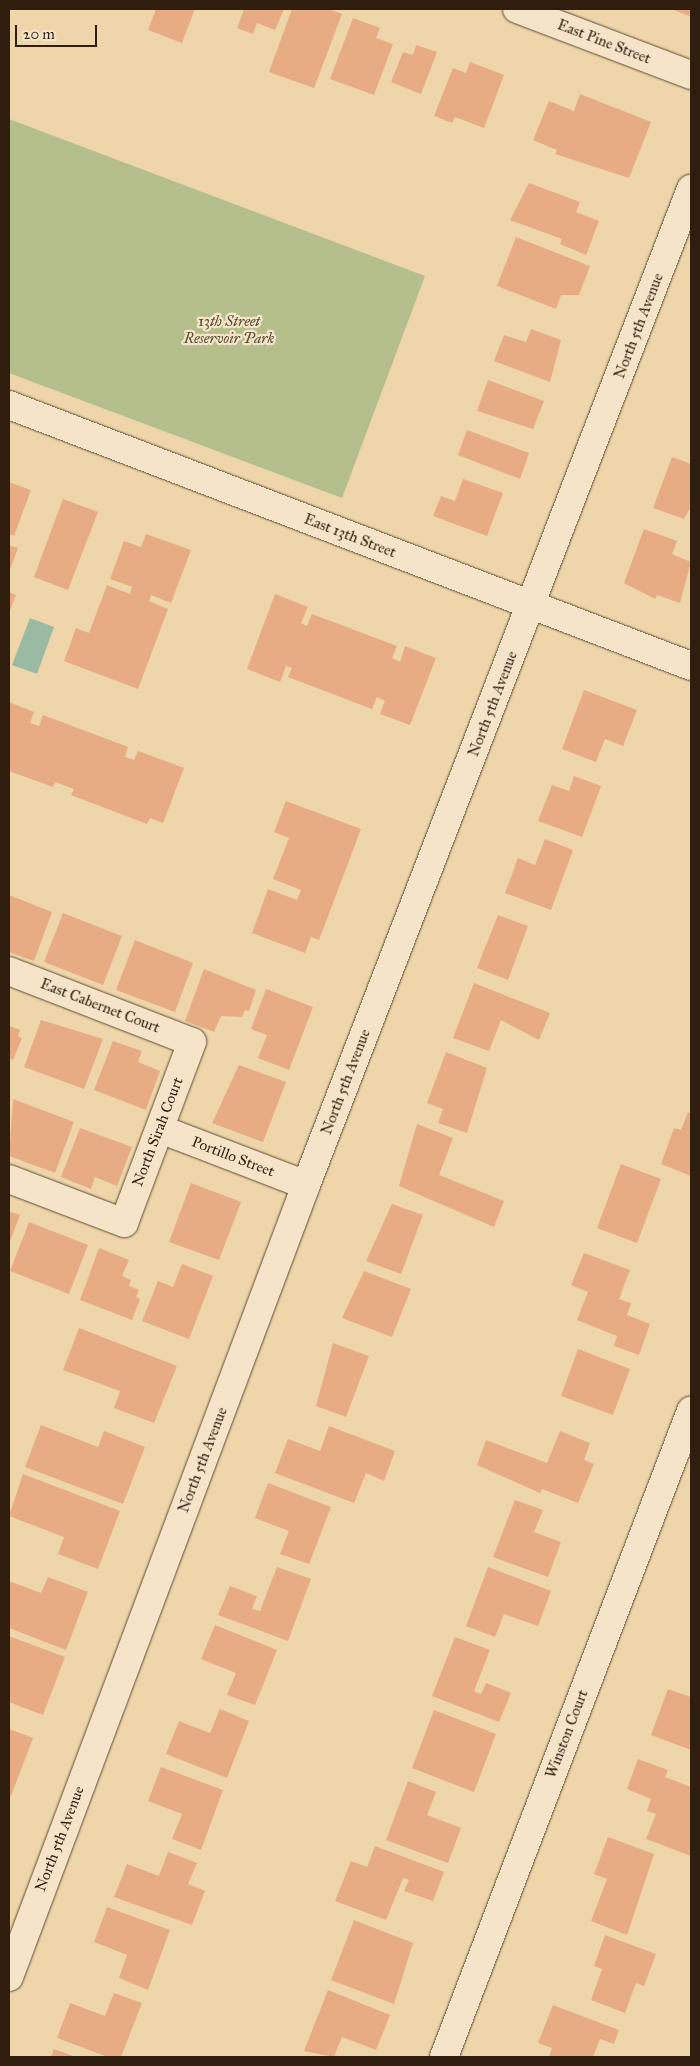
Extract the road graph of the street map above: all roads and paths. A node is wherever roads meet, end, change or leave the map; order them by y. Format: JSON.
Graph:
{"nodes":[{"id":1,"x":517,"y":9,"type":"edge"},
{"id":2,"x":691,"y":75,"type":"edge"},
{"id":3,"x":691,"y":189,"type":"edge"},
{"id":4,"x":9,"y":405,"type":"edge"},
{"id":5,"x":533,"y":606,"type":"junction"},
{"id":6,"x":691,"y":666,"type":"edge"},
{"id":7,"x":9,"y":971,"type":"edge"},
{"id":8,"x":192,"y":1042,"type":"joint"},
{"id":9,"x":160,"y":1129,"type":"junction"},
{"id":10,"x":9,"y":1179,"type":"edge"},
{"id":11,"x":306,"y":1185,"type":"junction"},
{"id":12,"x":691,"y":1411,"type":"edge"},
{"id":13,"x":9,"y":1977,"type":"edge"},
{"id":14,"x":444,"y":2057,"type":"edge"}],
"edges":[{"from":1,"to":2,"type":"street","name":"East Pine Street"},
{"from":3,"to":5,"type":"street","name":"North 5th Avenue"},
{"from":4,"to":5,"type":"street","name":"East 13th Street"},
{"from":5,"to":6,"type":"street","name":"East 13th Street"},
{"from":5,"to":11,"type":"street","name":"North 5th Avenue"},
{"from":7,"to":8,"type":"street","name":"East Cabernet Court"},
{"from":8,"to":9,"type":"street","name":"North Sirah Court"},
{"from":9,"to":10,"type":"street","name":"North Sirah Court"},
{"from":9,"to":11,"type":"street","name":"Portillo Street"},
{"from":11,"to":13,"type":"street","name":"North 5th Avenue"},
{"from":12,"to":14,"type":"street","name":"Winston Court"}]}
